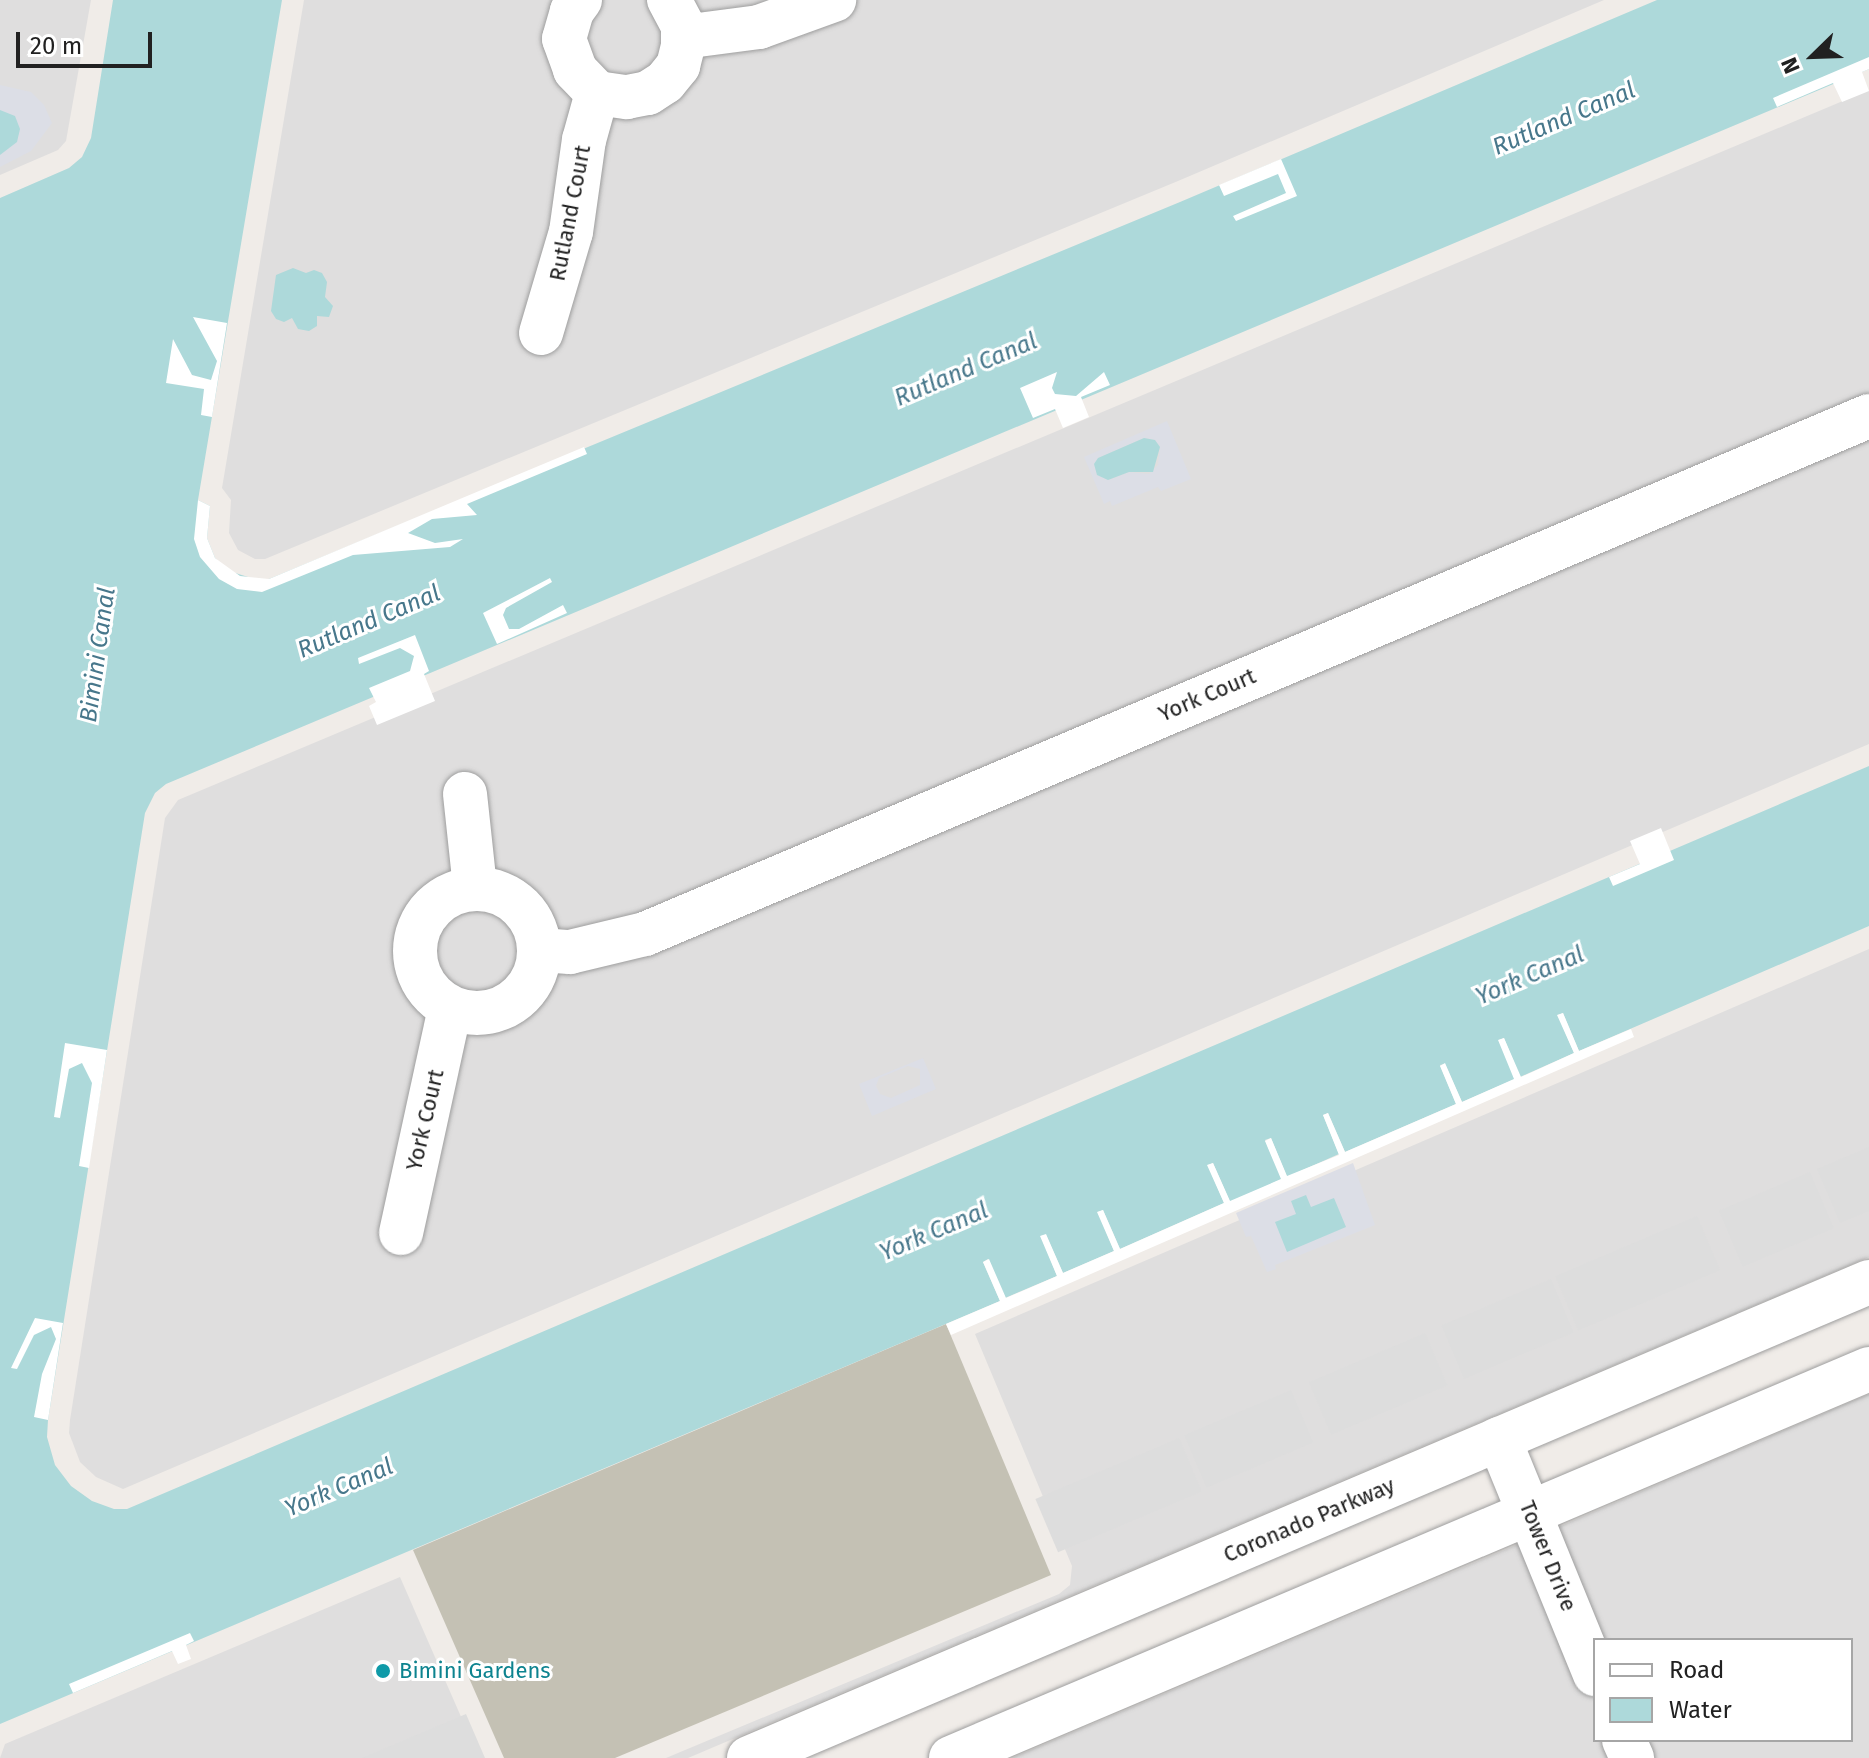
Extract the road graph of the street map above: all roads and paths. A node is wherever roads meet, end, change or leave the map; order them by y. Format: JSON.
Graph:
{"nodes":[{"id":1,"x":580,"y":0,"type":"edge"},
{"id":2,"x":834,"y":0,"type":"edge"},
{"id":3,"x":676,"y":18,"type":"edge"},
{"id":4,"x":597,"y":93,"type":"junction"},
{"id":5,"x":541,"y":333,"type":"dead end"},
{"id":6,"x":1869,"y":416,"type":"edge"},
{"id":7,"x":465,"y":794,"type":"dead end"},
{"id":8,"x":475,"y":888,"type":"junction"},
{"id":9,"x":540,"y":950,"type":"junction"},
{"id":10,"x":450,"y":1008,"type":"junction"},
{"id":11,"x":401,"y":1233,"type":"dead end"},
{"id":12,"x":1869,"y":1282,"type":"edge"},
{"id":13,"x":1869,"y":1369,"type":"edge"},
{"id":14,"x":1499,"y":1439,"type":"junction"},
{"id":15,"x":1531,"y":1513,"type":"junction"},
{"id":16,"x":1593,"y":1669,"type":"edge"},
{"id":17,"x":749,"y":1758,"type":"edge"},
{"id":18,"x":951,"y":1758,"type":"edge"}],
"edges":[{"from":1,"to":4,"type":"street"},
{"from":2,"to":3,"type":"street"},
{"from":3,"to":4,"type":"street"},
{"from":4,"to":5,"type":"street","name":"Rutland Court"},
{"from":6,"to":9,"type":"street","name":"York Court"},
{"from":7,"to":8,"type":"street"},
{"from":8,"to":9,"type":"street"},
{"from":8,"to":10,"type":"street"},
{"from":9,"to":10,"type":"street"},
{"from":10,"to":11,"type":"street","name":"York Court"},
{"from":12,"to":14,"type":"street","name":"Coronado Parkway"},
{"from":13,"to":15,"type":"street"},
{"from":14,"to":15,"type":"street","name":"Tower Drive"},
{"from":14,"to":17,"type":"street","name":"Coronado Parkway"},
{"from":15,"to":16,"type":"street","name":"Tower Drive"},
{"from":15,"to":18,"type":"street"}]}
